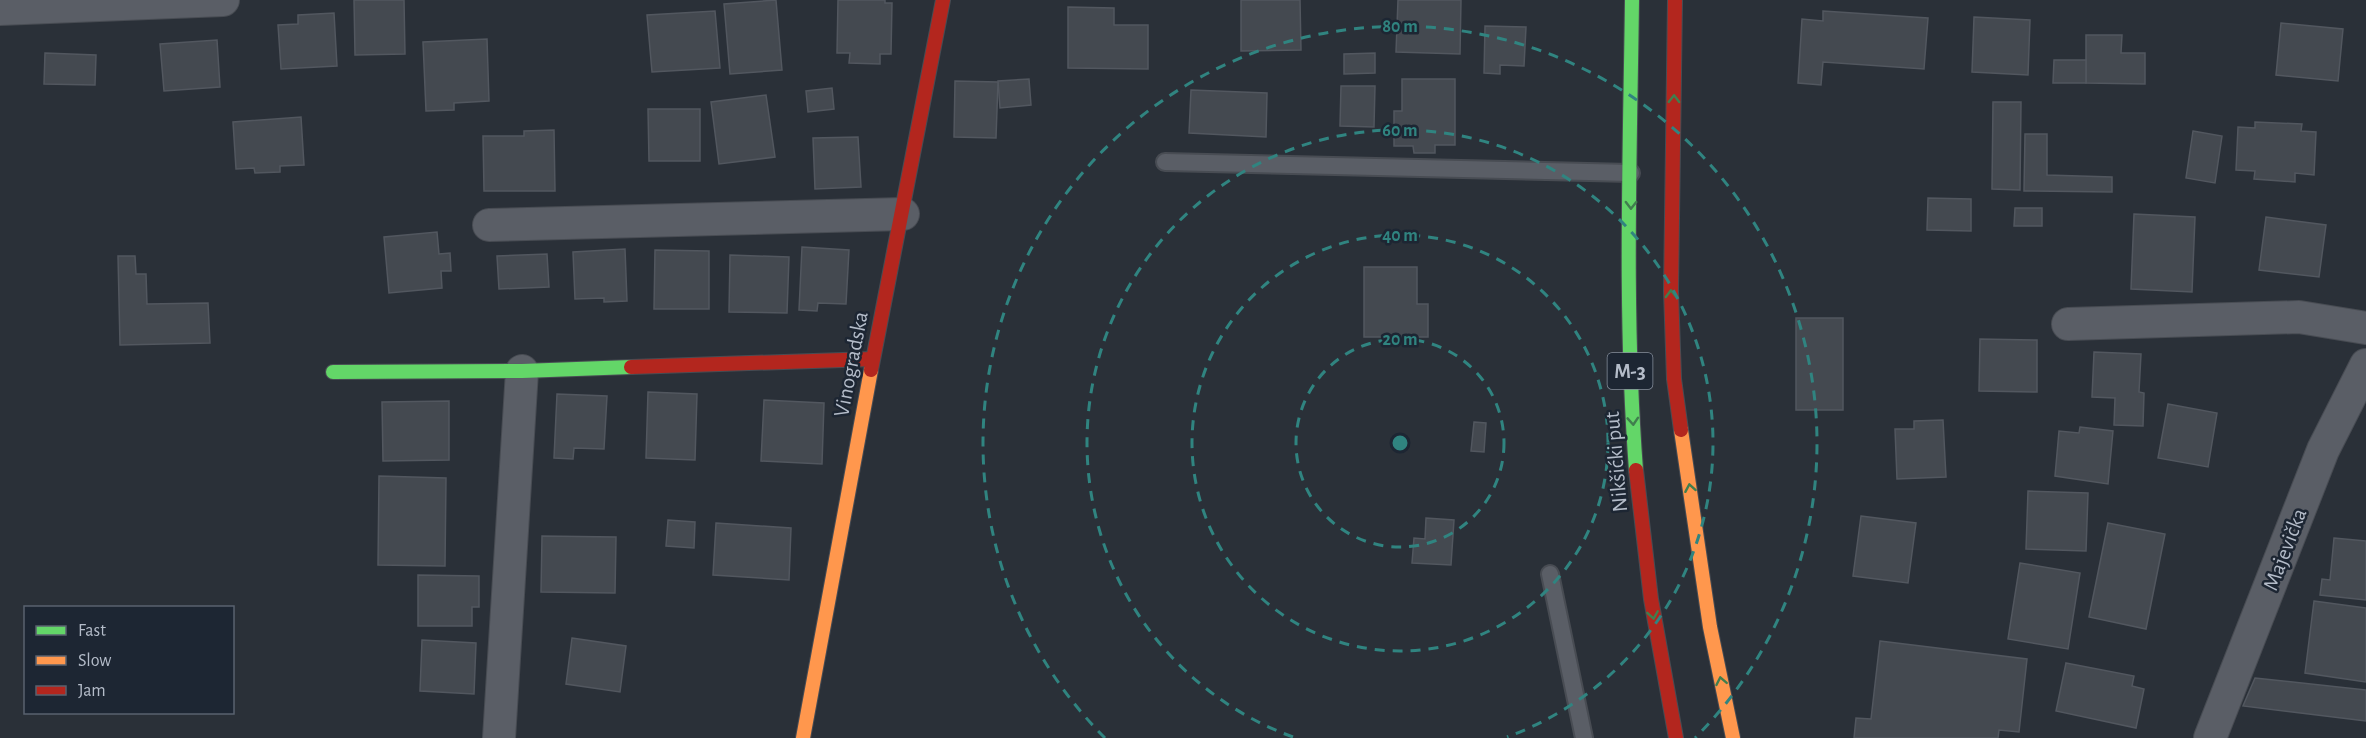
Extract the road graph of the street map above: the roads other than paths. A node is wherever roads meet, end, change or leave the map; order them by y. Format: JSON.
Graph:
{"nodes":[{"id":1,"x":222,"y":0,"type":"edge"},
{"id":2,"x":943,"y":0,"type":"edge"},
{"id":3,"x":1632,"y":0,"type":"edge"},
{"id":4,"x":1675,"y":0,"type":"edge"},
{"id":5,"x":0,"y":9,"type":"edge"},
{"id":6,"x":1165,"y":162,"type":"dead end"},
{"id":7,"x":1631,"y":173,"type":"junction"},
{"id":8,"x":903,"y":214,"type":"junction"},
{"id":9,"x":489,"y":225,"type":"dead end"},
{"id":10,"x":2068,"y":324,"type":"dead end"},
{"id":11,"x":2366,"y":328,"type":"edge"},
{"id":12,"x":872,"y":359,"type":"junction"},
{"id":13,"x":2366,"y":365,"type":"edge"},
{"id":14,"x":522,"y":371,"type":"junction"},
{"id":15,"x":333,"y":372,"type":"dead end"},
{"id":16,"x":1550,"y":574,"type":"dead end"},
{"id":17,"x":499,"y":738,"type":"edge"},
{"id":18,"x":804,"y":738,"type":"edge"},
{"id":19,"x":1584,"y":738,"type":"edge"},
{"id":20,"x":1676,"y":738,"type":"edge"},
{"id":21,"x":1732,"y":738,"type":"edge"},
{"id":22,"x":2210,"y":738,"type":"edge"}],
"edges":[{"from":1,"to":5,"type":"street"},
{"from":2,"to":8,"type":"main road","name":"Vinogradska"},
{"from":3,"to":7,"type":"main road","name":"Nikšićki put","number":"M-3"},
{"from":21,"to":4,"type":"main road","one_way":true},
{"from":6,"to":7,"type":"lane"},
{"from":7,"to":20,"type":"main road","name":"Nikšićki put","number":"M-3","one_way":true},
{"from":8,"to":9,"type":"street"},
{"from":8,"to":12,"type":"main road","name":"Vinogradska"},
{"from":10,"to":11,"type":"street"},
{"from":12,"to":14,"type":"main road"},
{"from":12,"to":18,"type":"main road","name":"Vinogradska"},
{"from":13,"to":22,"type":"street","name":"Majevička"},
{"from":14,"to":15,"type":"main road"},
{"from":14,"to":17,"type":"street"},
{"from":16,"to":19,"type":"lane"}]}
